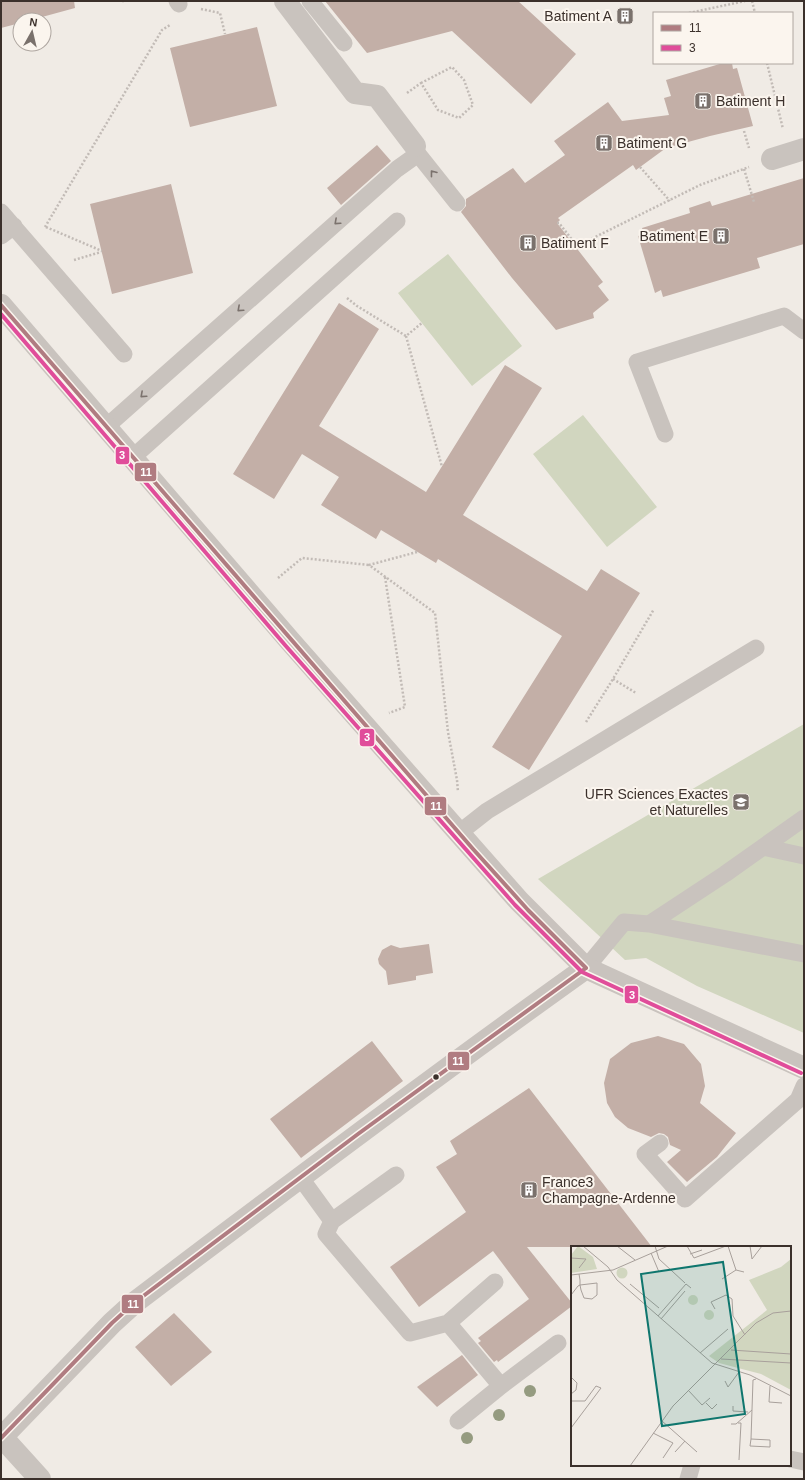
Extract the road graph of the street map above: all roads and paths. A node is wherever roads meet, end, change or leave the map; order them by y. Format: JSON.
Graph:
{"nodes":[{"id":1,"x":285,"y":1,"type":"edge"},
{"id":2,"x":310,"y":1,"type":"edge"},
{"id":3,"x":745,"y":1,"type":"edge"},
{"id":4,"x":752,"y":1,"type":"edge"},
{"id":5,"x":178,"y":3,"type":"edge"},
{"id":6,"x":694,"y":12,"type":"edge"},
{"id":7,"x":755,"y":12,"type":"edge"},
{"id":8,"x":175,"y":21,"type":"dead end"},
{"id":9,"x":225,"y":34,"type":"dead end"},
{"id":10,"x":344,"y":43,"type":"dead end"},
{"id":11,"x":767,"y":64,"type":"edge"},
{"id":12,"x":420,"y":83,"type":"junction"},
{"id":13,"x":386,"y":108,"type":"junction"},
{"id":14,"x":415,"y":146,"type":"dead end"},
{"id":15,"x":789,"y":154,"type":"edge"},
{"id":16,"x":640,"y":167,"type":"dead end"},
{"id":17,"x":744,"y":169,"type":"junction"},
{"id":18,"x":670,"y":201,"type":"junction"},
{"id":19,"x":754,"y":202,"type":"dead end"},
{"id":20,"x":457,"y":203,"type":"dead end"},
{"id":21,"x":1,"y":212,"type":"edge"},
{"id":22,"x":397,"y":221,"type":"dead end"},
{"id":23,"x":557,"y":223,"type":"dead end"},
{"id":24,"x":46,"y":227,"type":"junction"},
{"id":25,"x":7,"y":231,"type":"edge"},
{"id":26,"x":33,"y":248,"type":"junction"},
{"id":27,"x":102,"y":252,"type":"dead end"},
{"id":28,"x":329,"y":282,"type":"junction"},
{"id":29,"x":1,"y":305,"type":"edge"},
{"id":30,"x":422,"y":323,"type":"dead end"},
{"id":31,"x":804,"y":331,"type":"edge"},
{"id":32,"x":406,"y":336,"type":"junction"},
{"id":33,"x":124,"y":354,"type":"dead end"},
{"id":34,"x":106,"y":427,"type":"junction"},
{"id":35,"x":665,"y":434,"type":"dead end"},
{"id":36,"x":132,"y":458,"type":"junction"},
{"id":37,"x":442,"y":467,"type":"dead end"},
{"id":38,"x":417,"y":552,"type":"dead end"},
{"id":39,"x":369,"y":565,"type":"junction"},
{"id":40,"x":385,"y":577,"type":"junction"},
{"id":41,"x":278,"y":578,"type":"dead end"},
{"id":42,"x":654,"y":609,"type":"dead end"},
{"id":43,"x":756,"y":648,"type":"dead end"},
{"id":44,"x":613,"y":679,"type":"junction"},
{"id":45,"x":637,"y":693,"type":"dead end"},
{"id":46,"x":585,"y":724,"type":"dead end"},
{"id":47,"x":367,"y":727,"type":"junction"},
{"id":48,"x":804,"y":818,"type":"edge"},
{"id":49,"x":459,"y":833,"type":"junction"},
{"id":50,"x":763,"y":847,"type":"junction"},
{"id":51,"x":804,"y":856,"type":"edge"},
{"id":52,"x":649,"y":924,"type":"junction"},
{"id":53,"x":804,"y":954,"type":"edge"},
{"id":54,"x":586,"y":968,"type":"junction"},
{"id":55,"x":804,"y":1068,"type":"edge"},
{"id":56,"x":804,"y":1086,"type":"edge"},
{"id":57,"x":660,"y":1142,"type":"dead end"},
{"id":58,"x":396,"y":1175,"type":"dead end"},
{"id":59,"x":300,"y":1177,"type":"junction"},
{"id":60,"x":332,"y":1221,"type":"junction"},
{"id":61,"x":494,"y":1282,"type":"dead end"},
{"id":62,"x":448,"y":1323,"type":"junction"},
{"id":63,"x":558,"y":1343,"type":"dead end"},
{"id":64,"x":501,"y":1386,"type":"junction"},
{"id":65,"x":458,"y":1422,"type":"dead end"},
{"id":66,"x":1,"y":1437,"type":"edge"},
{"id":67,"x":791,"y":1459,"type":"edge"},
{"id":68,"x":804,"y":1462,"type":"edge"},
{"id":69,"x":692,"y":1466,"type":"edge"},
{"id":70,"x":40,"y":1479,"type":"edge"},
{"id":71,"x":688,"y":1479,"type":"edge"}],
"edges":[{"from":1,"to":13,"type":"street"},
{"from":2,"to":10,"type":"lane"},
{"from":3,"to":6,"type":"path"},
{"from":4,"to":7,"type":"path"},
{"from":5,"to":9,"type":"path"},
{"from":8,"to":24,"type":"path"},
{"from":11,"to":15,"type":"path"},
{"from":12,"to":12,"type":"path"},
{"from":12,"to":13,"type":"path"},
{"from":13,"to":14,"type":"street"},
{"from":15,"to":17,"type":"path"},
{"from":16,"to":18,"type":"path"},
{"from":17,"to":18,"type":"path"},
{"from":17,"to":19,"type":"path"},
{"from":18,"to":23,"type":"path"},
{"from":20,"to":34,"type":"lane","one_way":true},
{"from":21,"to":25,"type":"lane"},
{"from":22,"to":28,"type":"lane"},
{"from":24,"to":26,"type":"path"},
{"from":24,"to":27,"type":"path"},
{"from":25,"to":26,"type":"lane"},
{"from":26,"to":33,"type":"lane"},
{"from":28,"to":32,"type":"path"},
{"from":28,"to":36,"type":"lane"},
{"from":29,"to":34,"type":"street"},
{"from":30,"to":32,"type":"path"},
{"from":31,"to":35,"type":"lane"},
{"from":32,"to":37,"type":"path"},
{"from":34,"to":36,"type":"street"},
{"from":36,"to":47,"type":"street"},
{"from":38,"to":39,"type":"path"},
{"from":39,"to":40,"type":"path"},
{"from":39,"to":41,"type":"path"},
{"from":40,"to":47,"type":"path"},
{"from":40,"to":49,"type":"path"},
{"from":42,"to":44,"type":"path"},
{"from":43,"to":49,"type":"lane"},
{"from":44,"to":45,"type":"path"},
{"from":44,"to":46,"type":"path"},
{"from":47,"to":49,"type":"street"},
{"from":48,"to":50,"type":"lane"},
{"from":49,"to":54,"type":"street"},
{"from":50,"to":51,"type":"lane"},
{"from":50,"to":52,"type":"lane"},
{"from":52,"to":53,"type":"lane"},
{"from":52,"to":54,"type":"lane"},
{"from":54,"to":55,"type":"street"},
{"from":54,"to":59,"type":"street"},
{"from":56,"to":57,"type":"lane"},
{"from":58,"to":60,"type":"lane"},
{"from":59,"to":60,"type":"lane"},
{"from":59,"to":66,"type":"street"},
{"from":60,"to":62,"type":"lane"},
{"from":61,"to":62,"type":"lane"},
{"from":62,"to":64,"type":"lane"},
{"from":63,"to":64,"type":"lane"},
{"from":64,"to":65,"type":"lane"},
{"from":66,"to":70,"type":"street"},
{"from":67,"to":68,"type":"lane"},
{"from":69,"to":71,"type":"lane"}]}
